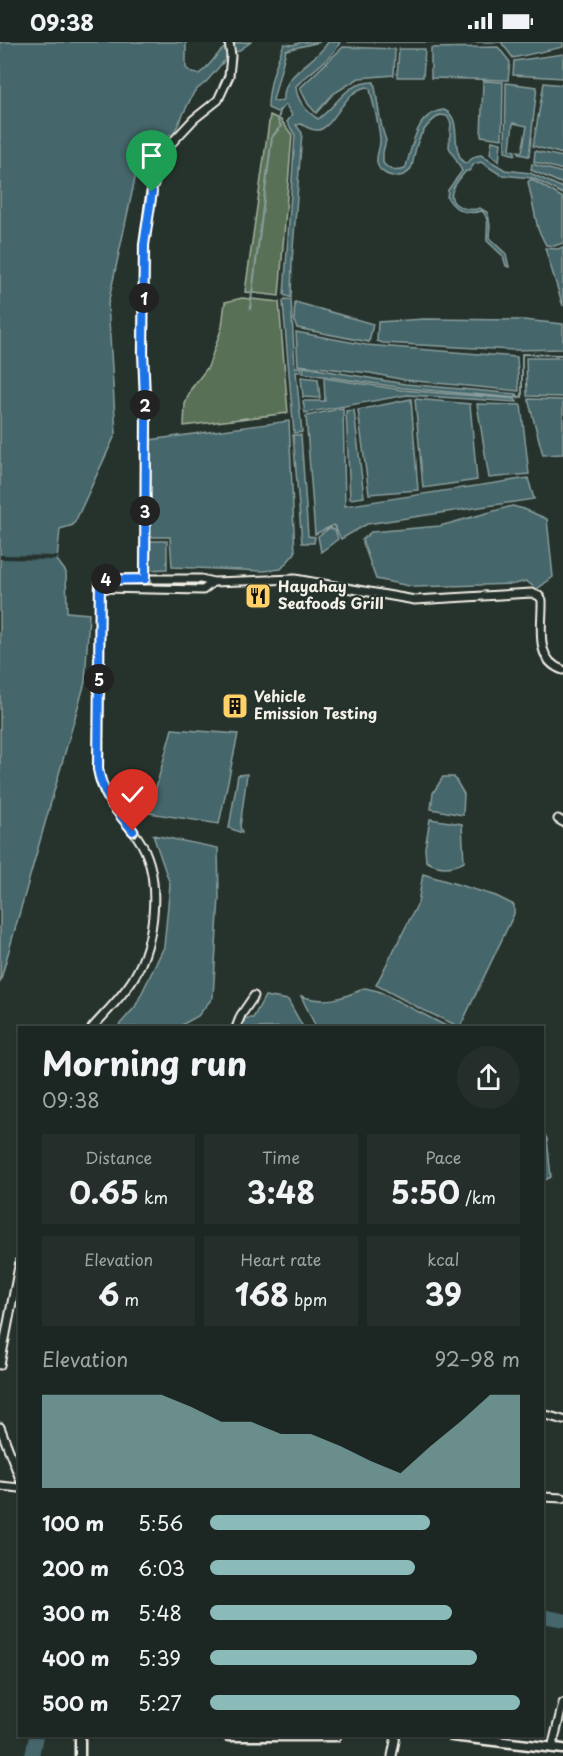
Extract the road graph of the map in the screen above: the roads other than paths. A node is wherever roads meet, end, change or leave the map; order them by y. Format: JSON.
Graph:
{"nodes":[{"id":1,"x":229,"y":43,"type":"edge"},
{"id":2,"x":145,"y":579,"type":"junction"},
{"id":3,"x":213,"y":582,"type":"junction"},
{"id":4,"x":100,"y":589,"type":"junction"},
{"id":5,"x":563,"y":670,"type":"edge"},
{"id":6,"x":254,"y":996,"type":"dead end"},
{"id":7,"x":94,"y":1026,"type":"edge"},
{"id":8,"x":237,"y":1026,"type":"edge"},
{"id":9,"x":18,"y":1271,"type":"edge"},
{"id":10,"x":0,"y":1365,"type":"edge"},
{"id":11,"x":544,"y":1414,"type":"edge"},
{"id":12,"x":563,"y":1420,"type":"edge"},
{"id":13,"x":1,"y":1431,"type":"edge"},
{"id":14,"x":18,"y":1474,"type":"edge"},
{"id":15,"x":0,"y":1486,"type":"edge"},
{"id":16,"x":18,"y":1488,"type":"edge"},
{"id":17,"x":544,"y":1497,"type":"edge"},
{"id":18,"x":563,"y":1498,"type":"edge"},
{"id":19,"x":563,"y":1702,"type":"edge"},
{"id":20,"x":80,"y":1737,"type":"edge"},
{"id":21,"x":396,"y":1737,"type":"edge"},
{"id":22,"x":480,"y":1737,"type":"edge"},
{"id":23,"x":508,"y":1738,"type":"edge"},
{"id":24,"x":552,"y":1748,"type":"junction"},
{"id":25,"x":563,"y":1749,"type":"edge"},
{"id":26,"x":80,"y":1756,"type":"edge"},
{"id":27,"x":392,"y":1756,"type":"edge"}],
"edges":[{"from":1,"to":2,"type":"street"},
{"from":2,"to":3,"type":"street"},
{"from":2,"to":4,"type":"street"},
{"from":3,"to":4,"type":"street"},
{"from":3,"to":5,"type":"street"},
{"from":4,"to":7,"type":"street"},
{"from":6,"to":8,"type":"street"},
{"from":9,"to":10,"type":"street"},
{"from":11,"to":12,"type":"street"},
{"from":13,"to":14,"type":"street"},
{"from":15,"to":16,"type":"street"},
{"from":17,"to":18,"type":"street"},
{"from":19,"to":24,"type":"street"},
{"from":20,"to":26,"type":"street"},
{"from":21,"to":27,"type":"street"},
{"from":22,"to":23,"type":"street"},
{"from":23,"to":24,"type":"street"},
{"from":24,"to":25,"type":"street"}]}
